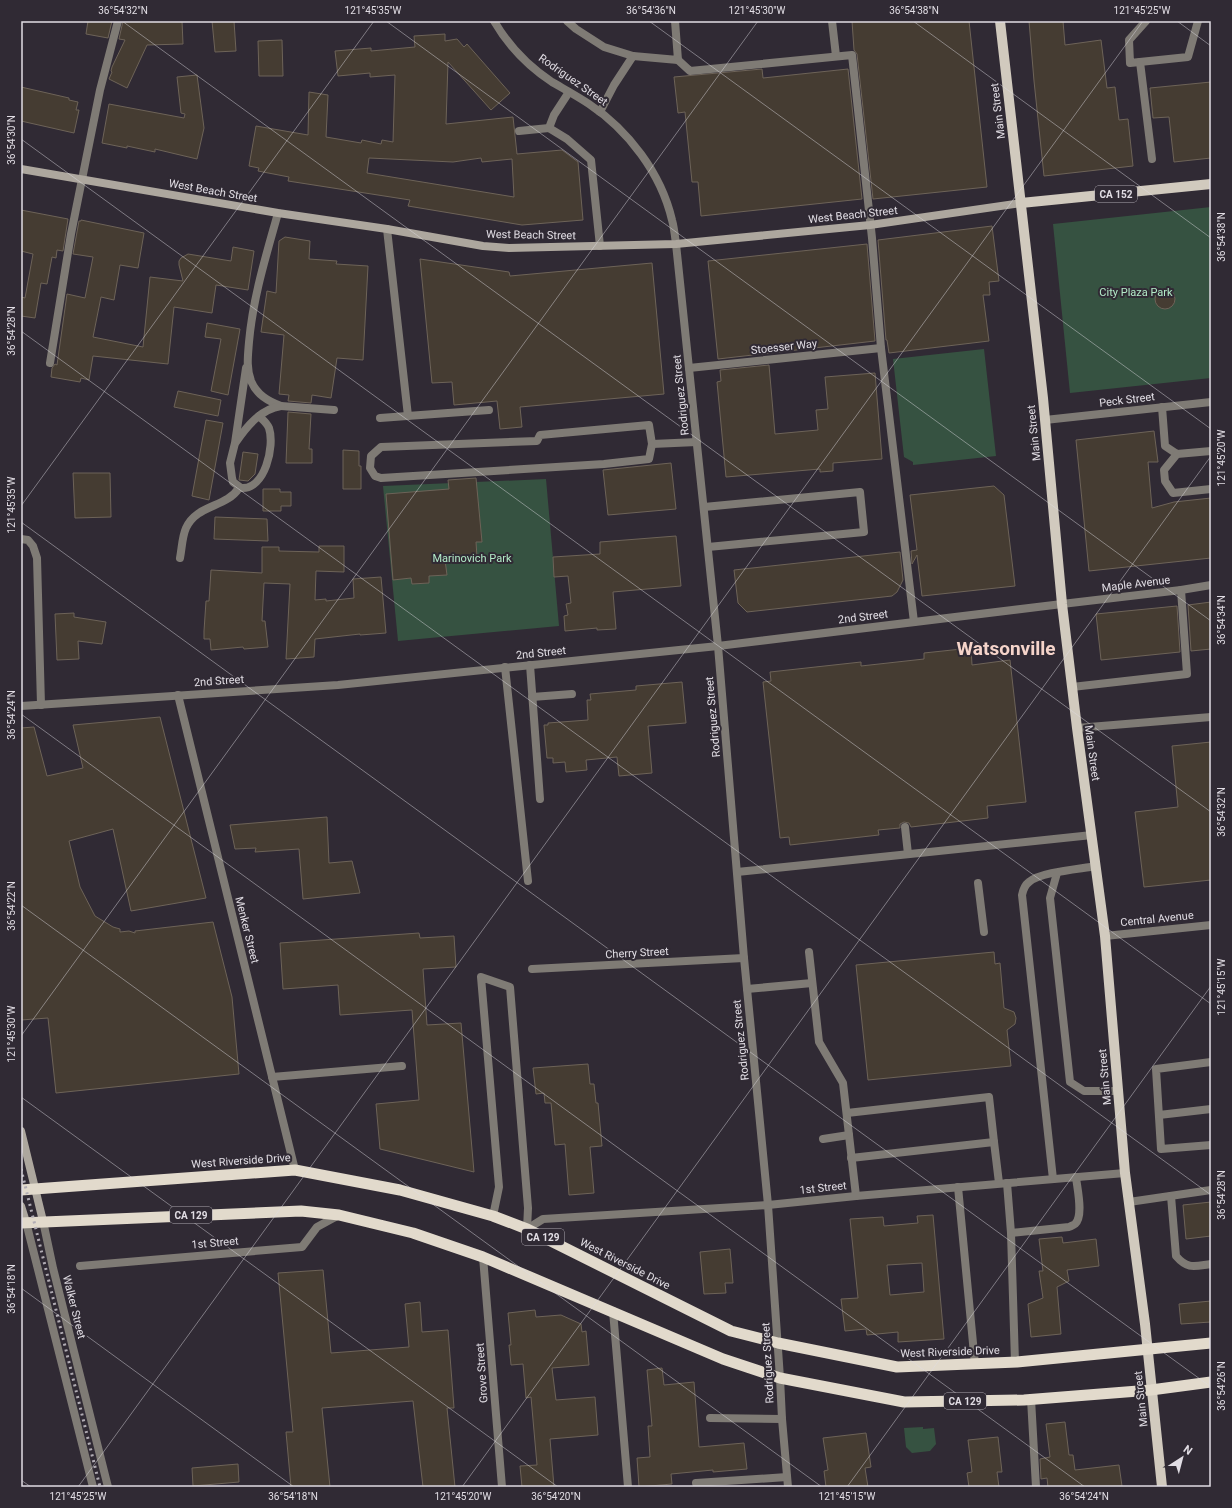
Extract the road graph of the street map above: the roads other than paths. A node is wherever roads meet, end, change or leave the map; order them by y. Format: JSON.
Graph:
{"nodes":[{"id":1,"x":118,"y":21,"type":"edge"},
{"id":2,"x":494,"y":21,"type":"edge"},
{"id":3,"x":567,"y":21,"type":"edge"},
{"id":4,"x":675,"y":21,"type":"edge"},
{"id":5,"x":832,"y":21,"type":"edge"},
{"id":6,"x":1000,"y":21,"type":"edge"},
{"id":7,"x":1146,"y":21,"type":"edge"},
{"id":8,"x":1198,"y":21,"type":"edge"},
{"id":9,"x":633,"y":56,"type":"junction"},
{"id":10,"x":836,"y":56,"type":"junction"},
{"id":11,"x":678,"y":60,"type":"junction"},
{"id":12,"x":1140,"y":62,"type":"junction"},
{"id":13,"x":569,"y":92,"type":"junction"},
{"id":14,"x":600,"y":112,"type":"junction"},
{"id":15,"x":549,"y":128,"type":"junction"},
{"id":16,"x":519,"y":131,"type":"dead end"},
{"id":17,"x":1152,"y":160,"type":"dead end"},
{"id":18,"x":21,"y":169,"type":"edge"},
{"id":19,"x":82,"y":179,"type":"junction"},
{"id":20,"x":1211,"y":184,"type":"edge"},
{"id":21,"x":1021,"y":203,"type":"junction"},
{"id":22,"x":278,"y":213,"type":"junction"},
{"id":23,"x":870,"y":225,"type":"junction"},
{"id":24,"x":387,"y":229,"type":"junction"},
{"id":25,"x":676,"y":244,"type":"junction"},
{"id":26,"x":600,"y":246,"type":"junction"},
{"id":27,"x":882,"y":348,"type":"junction"},
{"id":28,"x":248,"y":355,"type":"junction"},
{"id":29,"x":50,"y":363,"type":"dead end"},
{"id":30,"x":689,"y":368,"type":"junction"},
{"id":31,"x":1211,"y":402,"type":"edge"},
{"id":32,"x":281,"y":406,"type":"junction"},
{"id":33,"x":1162,"y":406,"type":"junction"},
{"id":34,"x":334,"y":410,"type":"dead end"},
{"id":35,"x":489,"y":410,"type":"dead end"},
{"id":36,"x":259,"y":416,"type":"junction"},
{"id":37,"x":408,"y":416,"type":"junction"},
{"id":38,"x":380,"y":418,"type":"dead end"},
{"id":39,"x":1045,"y":420,"type":"junction"},
{"id":40,"x":235,"y":442,"type":"junction"},
{"id":41,"x":697,"y":442,"type":"junction"},
{"id":42,"x":652,"y":444,"type":"junction"},
{"id":43,"x":1211,"y":451,"type":"edge"},
{"id":44,"x":1177,"y":454,"type":"junction"},
{"id":45,"x":240,"y":488,"type":"junction"},
{"id":46,"x":1211,"y":489,"type":"edge"},
{"id":47,"x":704,"y":507,"type":"junction"},
{"id":48,"x":21,"y":539,"type":"edge"},
{"id":49,"x":708,"y":547,"type":"junction"},
{"id":50,"x":180,"y":558,"type":"dead end"},
{"id":51,"x":1211,"y":585,"type":"edge"},
{"id":52,"x":1181,"y":590,"type":"junction"},
{"id":53,"x":1062,"y":604,"type":"junction"},
{"id":54,"x":914,"y":622,"type":"junction"},
{"id":55,"x":718,"y":646,"type":"junction"},
{"id":56,"x":530,"y":665,"type":"junction"},
{"id":57,"x":505,"y":667,"type":"junction"},
{"id":58,"x":1072,"y":687,"type":"junction"},
{"id":59,"x":572,"y":694,"type":"dead end"},
{"id":60,"x":178,"y":695,"type":"junction"},
{"id":61,"x":532,"y":697,"type":"junction"},
{"id":62,"x":41,"y":705,"type":"junction"},
{"id":63,"x":21,"y":706,"type":"edge"},
{"id":64,"x":1211,"y":717,"type":"edge"},
{"id":65,"x":1077,"y":728,"type":"junction"},
{"id":66,"x":540,"y":799,"type":"dead end"},
{"id":67,"x":906,"y":828,"type":"dead end"},
{"id":68,"x":1092,"y":835,"type":"junction"},
{"id":69,"x":908,"y":854,"type":"junction"},
{"id":70,"x":1096,"y":866,"type":"junction"},
{"id":71,"x":737,"y":872,"type":"junction"},
{"id":72,"x":1057,"y":873,"type":"junction"},
{"id":73,"x":528,"y":880,"type":"dead end"},
{"id":74,"x":978,"y":883,"type":"dead end"},
{"id":75,"x":1211,"y":925,"type":"edge"},
{"id":76,"x":984,"y":932,"type":"dead end"},
{"id":77,"x":1105,"y":936,"type":"junction"},
{"id":78,"x":809,"y":952,"type":"dead end"},
{"id":79,"x":744,"y":958,"type":"junction"},
{"id":80,"x":532,"y":968,"type":"dead end"},
{"id":81,"x":812,"y":983,"type":"junction"},
{"id":82,"x":747,"y":989,"type":"junction"},
{"id":83,"x":1211,"y":1062,"type":"edge"},
{"id":84,"x":402,"y":1066,"type":"dead end"},
{"id":85,"x":272,"y":1077,"type":"junction"},
{"id":86,"x":1118,"y":1091,"type":"junction"},
{"id":87,"x":1211,"y":1109,"type":"edge"},
{"id":88,"x":847,"y":1113,"type":"junction"},
{"id":89,"x":1159,"y":1115,"type":"junction"},
{"id":90,"x":21,"y":1131,"type":"edge"},
{"id":91,"x":849,"y":1135,"type":"junction"},
{"id":92,"x":823,"y":1139,"type":"dead end"},
{"id":93,"x":994,"y":1142,"type":"junction"},
{"id":94,"x":1211,"y":1145,"type":"edge"},
{"id":95,"x":851,"y":1158,"type":"junction"},
{"id":96,"x":295,"y":1170,"type":"junction"},
{"id":97,"x":1125,"y":1173,"type":"junction"},
{"id":98,"x":1076,"y":1177,"type":"junction"},
{"id":99,"x":1053,"y":1179,"type":"junction"},
{"id":100,"x":1003,"y":1183,"type":"junction"},
{"id":101,"x":958,"y":1187,"type":"junction"},
{"id":102,"x":36,"y":1189,"type":"junction"},
{"id":103,"x":21,"y":1190,"type":"edge"},
{"id":104,"x":1211,"y":1190,"type":"edge"},
{"id":105,"x":856,"y":1196,"type":"junction"},
{"id":106,"x":1171,"y":1196,"type":"junction"},
{"id":107,"x":1129,"y":1202,"type":"junction"},
{"id":108,"x":768,"y":1205,"type":"junction"},
{"id":109,"x":21,"y":1206,"type":"edge"},
{"id":110,"x":339,"y":1215,"type":"junction"},
{"id":111,"x":493,"y":1216,"type":"junction"},
{"id":112,"x":43,"y":1221,"type":"junction"},
{"id":113,"x":23,"y":1223,"type":"edge"},
{"id":114,"x":527,"y":1229,"type":"junction"},
{"id":115,"x":1011,"y":1233,"type":"junction"},
{"id":116,"x":484,"y":1257,"type":"junction"},
{"id":117,"x":1211,"y":1264,"type":"edge"},
{"id":118,"x":80,"y":1266,"type":"dead end"},
{"id":119,"x":612,"y":1311,"type":"junction"},
{"id":120,"x":778,"y":1343,"type":"junction"},
{"id":121,"x":1211,"y":1343,"type":"edge"},
{"id":122,"x":1148,"y":1349,"type":"junction"},
{"id":123,"x":1015,"y":1362,"type":"junction"},
{"id":124,"x":975,"y":1364,"type":"junction"},
{"id":125,"x":780,"y":1378,"type":"junction"},
{"id":126,"x":1211,"y":1382,"type":"edge"},
{"id":127,"x":1151,"y":1390,"type":"junction"},
{"id":128,"x":1031,"y":1399,"type":"junction"},
{"id":129,"x":710,"y":1418,"type":"dead end"},
{"id":130,"x":782,"y":1419,"type":"junction"},
{"id":131,"x":787,"y":1477,"type":"junction"},
{"id":132,"x":696,"y":1483,"type":"dead end"},
{"id":133,"x":93,"y":1487,"type":"edge"},
{"id":134,"x":108,"y":1487,"type":"edge"},
{"id":135,"x":502,"y":1487,"type":"edge"},
{"id":136,"x":628,"y":1487,"type":"edge"},
{"id":137,"x":788,"y":1487,"type":"edge"},
{"id":138,"x":1036,"y":1487,"type":"edge"},
{"id":139,"x":1162,"y":1487,"type":"edge"}],
"edges":[{"from":1,"to":19,"type":"street"},
{"from":2,"to":13,"type":"street","name":"Rodriguez Street"},
{"from":3,"to":9,"type":"street"},
{"from":4,"to":11,"type":"street"},
{"from":5,"to":10,"type":"street"},
{"from":6,"to":21,"type":"main road","name":"Main Street"},
{"from":7,"to":12,"type":"street"},
{"from":8,"to":12,"type":"street"},
{"from":9,"to":11,"type":"street"},
{"from":9,"to":14,"type":"street"},
{"from":10,"to":11,"type":"street"},
{"from":10,"to":23,"type":"street"},
{"from":12,"to":17,"type":"street"},
{"from":13,"to":14,"type":"street","name":"Rodriguez Street"},
{"from":13,"to":15,"type":"street"},
{"from":14,"to":25,"type":"street","name":"Rodriguez Street"},
{"from":15,"to":16,"type":"street"},
{"from":15,"to":26,"type":"street"},
{"from":18,"to":19,"type":"main road","name":"West Beach Street"},
{"from":19,"to":22,"type":"main road","name":"West Beach Street"},
{"from":19,"to":29,"type":"street"},
{"from":20,"to":21,"type":"main road","number":"CA 152"},
{"from":21,"to":23,"type":"main road","name":"West Beach Street"},
{"from":21,"to":39,"type":"main road","name":"Main Street"},
{"from":22,"to":24,"type":"main road","name":"West Beach Street"},
{"from":22,"to":28,"type":"street"},
{"from":23,"to":25,"type":"main road","name":"West Beach Street"},
{"from":23,"to":27,"type":"street"},
{"from":24,"to":26,"type":"main road","name":"West Beach Street"},
{"from":24,"to":37,"type":"street"},
{"from":25,"to":26,"type":"main road","name":"West Beach Street"},
{"from":25,"to":30,"type":"street","name":"Rodriguez Street"},
{"from":27,"to":30,"type":"street","name":"Stoesser Way"},
{"from":27,"to":54,"type":"street"},
{"from":28,"to":32,"type":"street"},
{"from":28,"to":40,"type":"street"},
{"from":30,"to":41,"type":"street","name":"Rodriguez Street"},
{"from":31,"to":33,"type":"street","name":"Peck Street"},
{"from":32,"to":34,"type":"street"},
{"from":32,"to":36,"type":"street"},
{"from":33,"to":39,"type":"street","name":"Peck Street"},
{"from":33,"to":44,"type":"street"},
{"from":35,"to":37,"type":"street"},
{"from":36,"to":40,"type":"street"},
{"from":36,"to":45,"type":"street"},
{"from":37,"to":38,"type":"street"},
{"from":39,"to":53,"type":"main road","name":"Main Street"},
{"from":40,"to":45,"type":"street"},
{"from":41,"to":42,"type":"street"},
{"from":41,"to":47,"type":"street","name":"Rodriguez Street"},
{"from":42,"to":42,"type":"street"},
{"from":43,"to":44,"type":"street"},
{"from":44,"to":46,"type":"street"},
{"from":45,"to":50,"type":"street"},
{"from":47,"to":49,"type":"street","name":"Rodriguez Street"},
{"from":47,"to":49,"type":"street"},
{"from":48,"to":62,"type":"street"},
{"from":49,"to":55,"type":"street","name":"Rodriguez Street"},
{"from":51,"to":52,"type":"street","name":"Maple Avenue"},
{"from":52,"to":53,"type":"street","name":"Maple Avenue"},
{"from":52,"to":58,"type":"street"},
{"from":53,"to":54,"type":"street","name":"2nd Street"},
{"from":53,"to":58,"type":"main road","name":"Main Street"},
{"from":54,"to":55,"type":"street","name":"2nd Street"},
{"from":55,"to":56,"type":"street","name":"2nd Street"},
{"from":55,"to":71,"type":"street","name":"Rodriguez Street"},
{"from":56,"to":57,"type":"street","name":"2nd Street"},
{"from":56,"to":61,"type":"street"},
{"from":57,"to":60,"type":"street","name":"2nd Street"},
{"from":57,"to":73,"type":"street"},
{"from":58,"to":65,"type":"main road","name":"Main Street"},
{"from":59,"to":61,"type":"street"},
{"from":60,"to":62,"type":"street","name":"2nd Street"},
{"from":60,"to":85,"type":"street","name":"Menker Street"},
{"from":61,"to":66,"type":"street"},
{"from":62,"to":63,"type":"street","name":"2nd Street"},
{"from":64,"to":65,"type":"street"},
{"from":65,"to":68,"type":"main road","name":"Main Street"},
{"from":67,"to":69,"type":"street"},
{"from":68,"to":69,"type":"street"},
{"from":68,"to":70,"type":"main road","name":"Main Street"},
{"from":69,"to":71,"type":"street"},
{"from":70,"to":72,"type":"street"},
{"from":70,"to":77,"type":"main road","name":"Main Street"},
{"from":71,"to":79,"type":"street","name":"Rodriguez Street"},
{"from":72,"to":86,"type":"street"},
{"from":72,"to":99,"type":"street"},
{"from":74,"to":76,"type":"street"},
{"from":75,"to":77,"type":"street","name":"Central Avenue"},
{"from":77,"to":86,"type":"main road","name":"Main Street"},
{"from":78,"to":81,"type":"street"},
{"from":79,"to":80,"type":"street","name":"Cherry Street"},
{"from":79,"to":82,"type":"street","name":"Rodriguez Street"},
{"from":81,"to":82,"type":"street"},
{"from":81,"to":88,"type":"street"},
{"from":82,"to":108,"type":"street","name":"Rodriguez Street"},
{"from":83,"to":89,"type":"street"},
{"from":84,"to":85,"type":"street"},
{"from":85,"to":96,"type":"street","name":"Menker Street"},
{"from":86,"to":97,"type":"main road","name":"Main Street"},
{"from":87,"to":89,"type":"street"},
{"from":88,"to":91,"type":"street"},
{"from":88,"to":93,"type":"street"},
{"from":89,"to":94,"type":"street"},
{"from":90,"to":102,"type":"main road","name":"Walker Street"},
{"from":91,"to":92,"type":"street"},
{"from":91,"to":95,"type":"street"},
{"from":93,"to":95,"type":"street"},
{"from":93,"to":100,"type":"street"},
{"from":95,"to":105,"type":"street"},
{"from":96,"to":102,"type":"highway","name":"West Riverside Drive","number":"CA 129"},
{"from":96,"to":111,"type":"highway","name":"West Riverside Drive","number":"CA 129"},
{"from":97,"to":98,"type":"street","name":"1st Street"},
{"from":97,"to":107,"type":"main road","name":"Main Street"},
{"from":98,"to":99,"type":"street","name":"1st Street"},
{"from":98,"to":115,"type":"street"},
{"from":99,"to":100,"type":"street","name":"1st Street"},
{"from":100,"to":101,"type":"street","name":"1st Street"},
{"from":100,"to":115,"type":"street"},
{"from":101,"to":105,"type":"street","name":"1st Street"},
{"from":101,"to":124,"type":"street"},
{"from":102,"to":103,"type":"highway","name":"West Riverside Drive","number":"CA 129"},
{"from":102,"to":112,"type":"main road","name":"Walker Street"},
{"from":104,"to":106,"type":"street"},
{"from":105,"to":108,"type":"street","name":"1st Street"},
{"from":106,"to":107,"type":"street"},
{"from":106,"to":117,"type":"street"},
{"from":107,"to":122,"type":"main road","name":"Main Street"},
{"from":108,"to":114,"type":"street","name":"1st Street"},
{"from":108,"to":120,"type":"street","name":"Rodriguez Street"},
{"from":109,"to":113,"type":"main road"},
{"from":110,"to":112,"type":"highway","number":"CA 129"},
{"from":110,"to":116,"type":"highway","number":"CA 129"},
{"from":110,"to":118,"type":"street","name":"1st Street"},
{"from":111,"to":114,"type":"highway","name":"West Riverside Drive","number":"CA 129"},
{"from":111,"to":114,"type":"street"},
{"from":112,"to":113,"type":"highway","number":"CA 129"},
{"from":112,"to":134,"type":"street","name":"Walker Street"},
{"from":113,"to":133,"type":"street"},
{"from":114,"to":120,"type":"highway","name":"West Riverside Drive","number":"CA 129"},
{"from":115,"to":123,"type":"street"},
{"from":116,"to":119,"type":"highway","number":"CA 129"},
{"from":116,"to":135,"type":"street","name":"Grove Street"},
{"from":119,"to":125,"type":"highway","number":"CA 129"},
{"from":119,"to":136,"type":"street"},
{"from":120,"to":124,"type":"highway","name":"West Riverside Drive","number":"CA 129"},
{"from":120,"to":125,"type":"street","name":"Rodriguez Street"},
{"from":121,"to":122,"type":"highway","number":"CA 129"},
{"from":122,"to":123,"type":"highway","name":"West Riverside Drive","number":"CA 129"},
{"from":122,"to":127,"type":"main road","name":"Main Street"},
{"from":123,"to":124,"type":"highway","name":"West Riverside Drive","number":"CA 129"},
{"from":125,"to":128,"type":"highway","number":"CA 129"},
{"from":125,"to":130,"type":"street","name":"Rodriguez Street"},
{"from":126,"to":127,"type":"highway","number":"CA 129"},
{"from":127,"to":128,"type":"highway","number":"CA 129"},
{"from":127,"to":139,"type":"main road","name":"Main Street"},
{"from":128,"to":138,"type":"street"},
{"from":129,"to":130,"type":"street"},
{"from":130,"to":131,"type":"street","name":"Rodriguez Street"},
{"from":131,"to":132,"type":"street"},
{"from":131,"to":137,"type":"street","name":"Rodriguez Street"}]}
